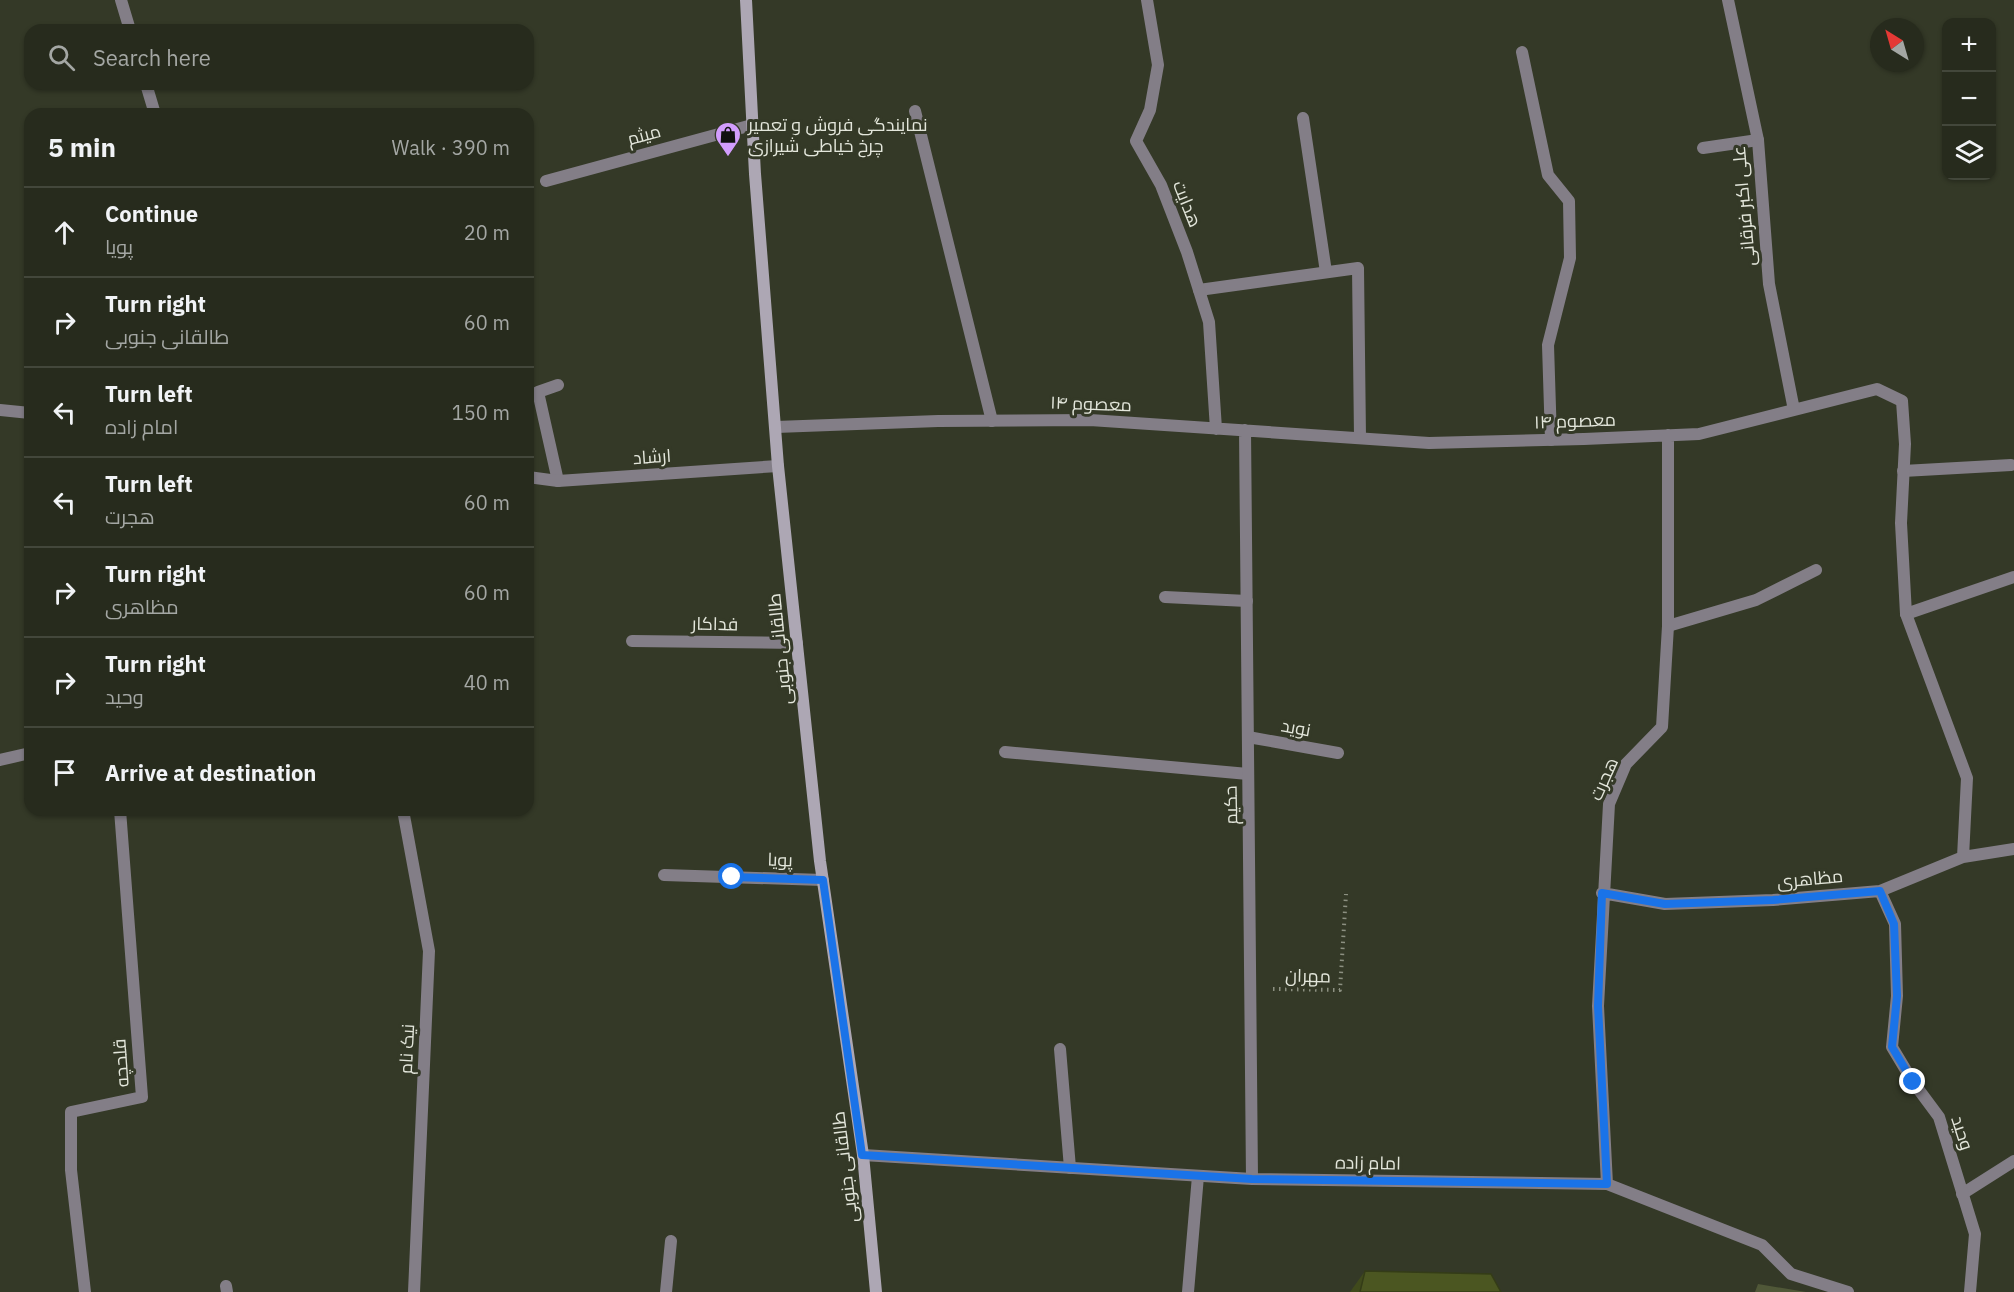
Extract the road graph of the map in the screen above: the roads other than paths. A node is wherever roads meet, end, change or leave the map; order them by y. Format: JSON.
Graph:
{"nodes":[{"id":1,"x":121,"y":0,"type":"edge"},
{"id":2,"x":746,"y":0,"type":"edge"},
{"id":3,"x":1147,"y":0,"type":"edge"},
{"id":4,"x":1728,"y":0,"type":"edge"},
{"id":5,"x":128,"y":24,"type":"edge"},
{"id":6,"x":1522,"y":52,"type":"dead end"},
{"id":7,"x":148,"y":90,"type":"edge"},
{"id":8,"x":153,"y":108,"type":"edge"},
{"id":9,"x":915,"y":111,"type":"dead end"},
{"id":10,"x":1303,"y":118,"type":"dead end"},
{"id":11,"x":753,"y":125,"type":"junction"},
{"id":12,"x":1758,"y":140,"type":"junction"},
{"id":13,"x":1702,"y":148,"type":"dead end"},
{"id":14,"x":546,"y":181,"type":"dead end"},
{"id":15,"x":1326,"y":272,"type":"junction"},
{"id":16,"x":1199,"y":290,"type":"junction"},
{"id":17,"x":558,"y":385,"type":"dead end"},
{"id":18,"x":0,"y":410,"type":"edge"},
{"id":19,"x":1794,"y":410,"type":"junction"},
{"id":20,"x":24,"y":412,"type":"edge"},
{"id":21,"x":992,"y":421,"type":"junction"},
{"id":22,"x":776,"y":427,"type":"junction"},
{"id":23,"x":1216,"y":429,"type":"junction"},
{"id":24,"x":1245,"y":430,"type":"junction"},
{"id":25,"x":1668,"y":435,"type":"junction"},
{"id":26,"x":1360,"y":438,"type":"junction"},
{"id":27,"x":1551,"y":440,"type":"junction"},
{"id":28,"x":2011,"y":465,"type":"dead end"},
{"id":29,"x":778,"y":466,"type":"junction"},
{"id":30,"x":1903,"y":471,"type":"junction"},
{"id":31,"x":534,"y":478,"type":"edge"},
{"id":32,"x":558,"y":481,"type":"junction"},
{"id":33,"x":1816,"y":570,"type":"dead end"},
{"id":34,"x":2014,"y":577,"type":"edge"},
{"id":35,"x":1165,"y":597,"type":"dead end"},
{"id":36,"x":1247,"y":601,"type":"junction"},
{"id":37,"x":1906,"y":614,"type":"junction"},
{"id":38,"x":1668,"y":626,"type":"junction"},
{"id":39,"x":632,"y":641,"type":"dead end"},
{"id":40,"x":797,"y":643,"type":"junction"},
{"id":41,"x":1248,"y":737,"type":"junction"},
{"id":42,"x":1005,"y":752,"type":"dead end"},
{"id":43,"x":1338,"y":753,"type":"dead end"},
{"id":44,"x":24,"y":754,"type":"edge"},
{"id":45,"x":0,"y":760,"type":"edge"},
{"id":46,"x":1248,"y":774,"type":"junction"},
{"id":47,"x":120,"y":816,"type":"edge"},
{"id":48,"x":404,"y":816,"type":"edge"},
{"id":49,"x":2014,"y":849,"type":"edge"},
{"id":50,"x":1963,"y":857,"type":"junction"},
{"id":51,"x":664,"y":875,"type":"dead end"},
{"id":52,"x":823,"y":880,"type":"junction"},
{"id":53,"x":1880,"y":891,"type":"junction"},
{"id":54,"x":1602,"y":893,"type":"junction"},
{"id":55,"x":1060,"y":1049,"type":"dead end"},
{"id":56,"x":862,"y":1155,"type":"junction"},
{"id":57,"x":2014,"y":1161,"type":"edge"},
{"id":58,"x":1070,"y":1168,"type":"junction"},
{"id":59,"x":1198,"y":1176,"type":"junction"},
{"id":60,"x":1252,"y":1179,"type":"junction"},
{"id":61,"x":1607,"y":1184,"type":"junction"},
{"id":62,"x":1962,"y":1194,"type":"junction"},
{"id":63,"x":671,"y":1241,"type":"dead end"},
{"id":64,"x":85,"y":1292,"type":"edge"},
{"id":65,"x":414,"y":1292,"type":"edge"},
{"id":66,"x":666,"y":1292,"type":"edge"},
{"id":67,"x":876,"y":1292,"type":"edge"},
{"id":68,"x":1188,"y":1292,"type":"edge"},
{"id":69,"x":1848,"y":1292,"type":"edge"},
{"id":70,"x":1970,"y":1292,"type":"edge"}],
"edges":[{"from":1,"to":5,"type":"street"},
{"from":2,"to":11,"type":"street","name":"طالقانی جنوبی"},
{"from":3,"to":16,"type":"street","name":"هدایت"},
{"from":4,"to":12,"type":"street","name":"علی اکبر فرقانی"},
{"from":6,"to":27,"type":"street"},
{"from":7,"to":8,"type":"street"},
{"from":9,"to":21,"type":"street"},
{"from":10,"to":15,"type":"street"},
{"from":11,"to":14,"type":"street","name":"میثم"},
{"from":11,"to":22,"type":"street","name":"طالقانی جنوبی"},
{"from":12,"to":13,"type":"street"},
{"from":12,"to":19,"type":"street","name":"علی اکبر فرقانی"},
{"from":15,"to":16,"type":"street"},
{"from":15,"to":26,"type":"street"},
{"from":16,"to":23,"type":"street","name":"هدایت"},
{"from":17,"to":32,"type":"street"},
{"from":18,"to":20,"type":"street"},
{"from":19,"to":25,"type":"street","name":"۱۴ معصوم"},
{"from":19,"to":30,"type":"street","name":"۱۴ معصوم"},
{"from":21,"to":22,"type":"street","name":"۱۴ معصوم"},
{"from":21,"to":23,"type":"street","name":"۱۴ معصوم"},
{"from":22,"to":29,"type":"street","name":"طالقانی جنوبی"},
{"from":23,"to":24,"type":"street","name":"۱۴ معصوم"},
{"from":24,"to":26,"type":"street","name":"۱۴ معصوم"},
{"from":24,"to":36,"type":"street","name":"حکیم"},
{"from":25,"to":27,"type":"street","name":"۱۴ معصوم"},
{"from":25,"to":38,"type":"street","name":"هجرت"},
{"from":26,"to":27,"type":"street","name":"۱۴ معصوم"},
{"from":28,"to":30,"type":"street"},
{"from":29,"to":32,"type":"street","name":"ارشاد"},
{"from":29,"to":40,"type":"street","name":"طالقانی جنوبی"},
{"from":30,"to":37,"type":"street","name":"۱۴ معصوم"},
{"from":31,"to":32,"type":"street","name":"ارشاد"},
{"from":33,"to":38,"type":"street"},
{"from":34,"to":37,"type":"street"},
{"from":35,"to":36,"type":"street"},
{"from":36,"to":41,"type":"street","name":"حکیم"},
{"from":37,"to":50,"type":"street","name":"۱۴ معصوم"},
{"from":38,"to":54,"type":"street","name":"هجرت"},
{"from":39,"to":40,"type":"street","name":"فداکار"},
{"from":40,"to":52,"type":"street","name":"طالقانی جنوبی"},
{"from":41,"to":43,"type":"street","name":"نوید"},
{"from":41,"to":46,"type":"street","name":"حکیم"},
{"from":42,"to":46,"type":"street"},
{"from":44,"to":45,"type":"street"},
{"from":46,"to":60,"type":"street","name":"حکیم"},
{"from":47,"to":64,"type":"street","name":"قلحچه"},
{"from":48,"to":65,"type":"street","name":"نیک نام"},
{"from":49,"to":50,"type":"street","name":"مظاهری"},
{"from":50,"to":53,"type":"street","name":"مظاهری"},
{"from":51,"to":52,"type":"street","name":"پویا"},
{"from":52,"to":56,"type":"street","name":"طالقانی جنوبی"},
{"from":53,"to":54,"type":"street","name":"مظاهری"},
{"from":53,"to":62,"type":"street","name":"وحید"},
{"from":54,"to":61,"type":"street","name":"هجرت"},
{"from":55,"to":58,"type":"street"},
{"from":56,"to":58,"type":"street","name":"امام زاده"},
{"from":56,"to":67,"type":"street","name":"طالقانی جنوبی"},
{"from":57,"to":62,"type":"street"},
{"from":58,"to":59,"type":"street","name":"امام زاده"},
{"from":59,"to":60,"type":"street","name":"امام زاده"},
{"from":59,"to":68,"type":"street"},
{"from":60,"to":61,"type":"street","name":"امام زاده"},
{"from":61,"to":69,"type":"street","name":"امام زاده"},
{"from":62,"to":70,"type":"street","name":"وحید"},
{"from":63,"to":66,"type":"street"}]}
